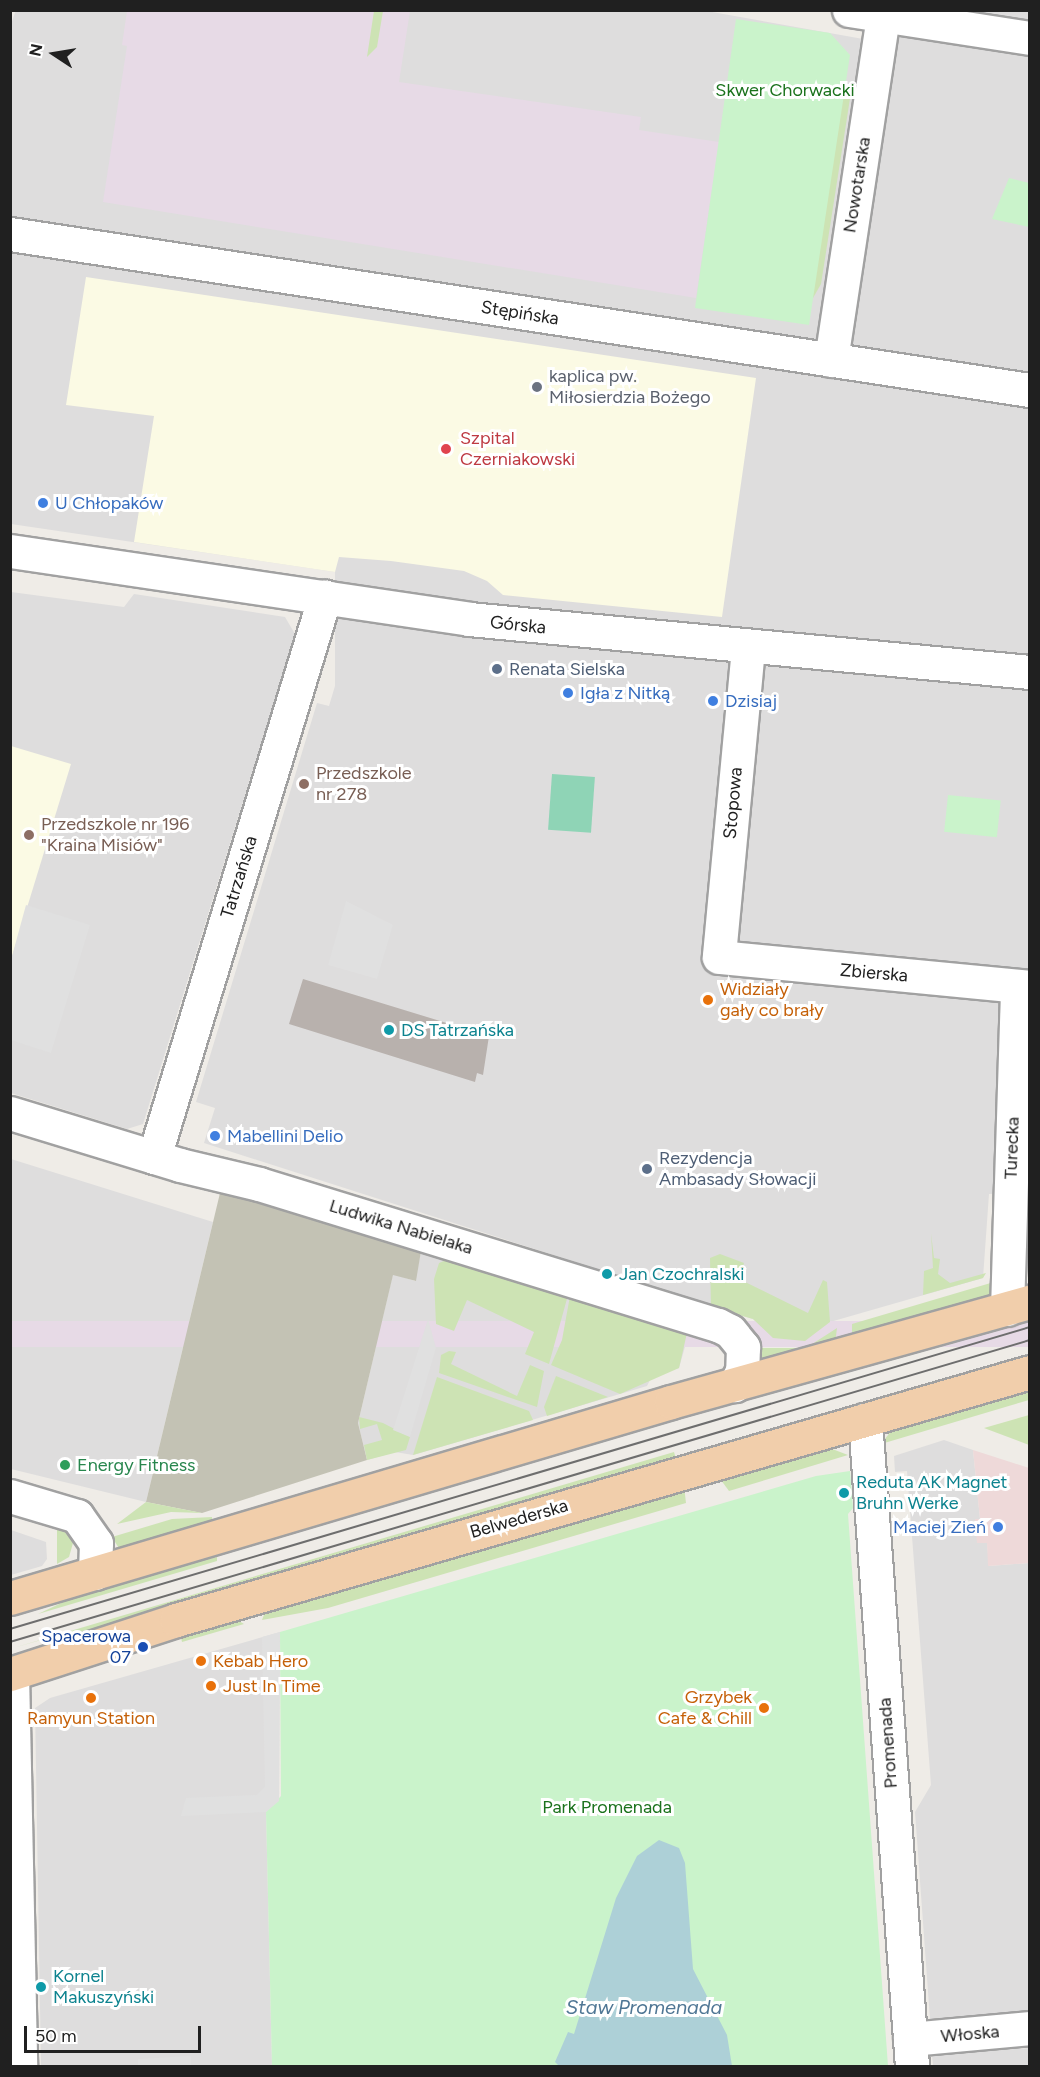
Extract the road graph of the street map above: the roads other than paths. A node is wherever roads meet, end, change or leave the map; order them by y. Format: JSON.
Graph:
{"nodes":[{"id":1,"x":849,"y":10,"type":"edge"},
{"id":2,"x":884,"y":13,"type":"edge"},
{"id":3,"x":1029,"y":38,"type":"edge"},
{"id":4,"x":10,"y":234,"type":"edge"},
{"id":5,"x":831,"y":360,"type":"junction"},
{"id":6,"x":1029,"y":390,"type":"edge"},
{"id":7,"x":10,"y":550,"type":"edge"},
{"id":8,"x":325,"y":596,"type":"junction"},
{"id":9,"x":748,"y":648,"type":"junction"},
{"id":10,"x":1029,"y":672,"type":"edge"},
{"id":11,"x":718,"y":957,"type":"joint"},
{"id":12,"x":1023,"y":987,"type":"edge"},
{"id":13,"x":10,"y":1113,"type":"edge"},
{"id":14,"x":154,"y":1157,"type":"junction"},
{"id":15,"x":1018,"y":1306,"type":"edge"},
{"id":16,"x":1029,"y":1372,"type":"edge"},
{"id":17,"x":735,"y":1385,"type":"junction"},
{"id":18,"x":865,"y":1420,"type":"junction"},
{"id":19,"x":10,"y":1496,"type":"edge"},
{"id":20,"x":95,"y":1573,"type":"junction"},
{"id":21,"x":10,"y":1598,"type":"edge"},
{"id":22,"x":11,"y":1674,"type":"edge"},
{"id":23,"x":1029,"y":2028,"type":"edge"},
{"id":24,"x":911,"y":2053,"type":"edge"},
{"id":25,"x":20,"y":2067,"type":"edge"}],
"edges":[{"from":1,"to":2,"type":"street"},
{"from":2,"to":3,"type":"street"},
{"from":2,"to":5,"type":"street","name":"Nowotarska"},
{"from":4,"to":5,"type":"street","name":"Stępińska"},
{"from":5,"to":6,"type":"street","name":"Stępińska"},
{"from":7,"to":8,"type":"street","name":"Górska"},
{"from":8,"to":9,"type":"street","name":"Górska"},
{"from":8,"to":14,"type":"street","name":"Tatrzańska"},
{"from":9,"to":10,"type":"street","name":"Górska"},
{"from":9,"to":11,"type":"street","name":"Stopowa"},
{"from":11,"to":12,"type":"street","name":"Zbierska"},
{"from":12,"to":15,"type":"street","name":"Turecka"},
{"from":13,"to":14,"type":"street","name":"Ludwika Nabielaka"},
{"from":14,"to":17,"type":"street","name":"Ludwika Nabielaka"},
{"from":15,"to":17,"type":"main road"},
{"from":16,"to":18,"type":"main road","name":"Belwederska"},
{"from":17,"to":20,"type":"main road"},
{"from":18,"to":22,"type":"main road","name":"Belwederska"},
{"from":18,"to":24,"type":"street","name":"Promenada"},
{"from":19,"to":20,"type":"street"},
{"from":20,"to":21,"type":"main road"},
{"from":22,"to":25,"type":"street"},
{"from":23,"to":24,"type":"street","name":"Włoska"}]}
